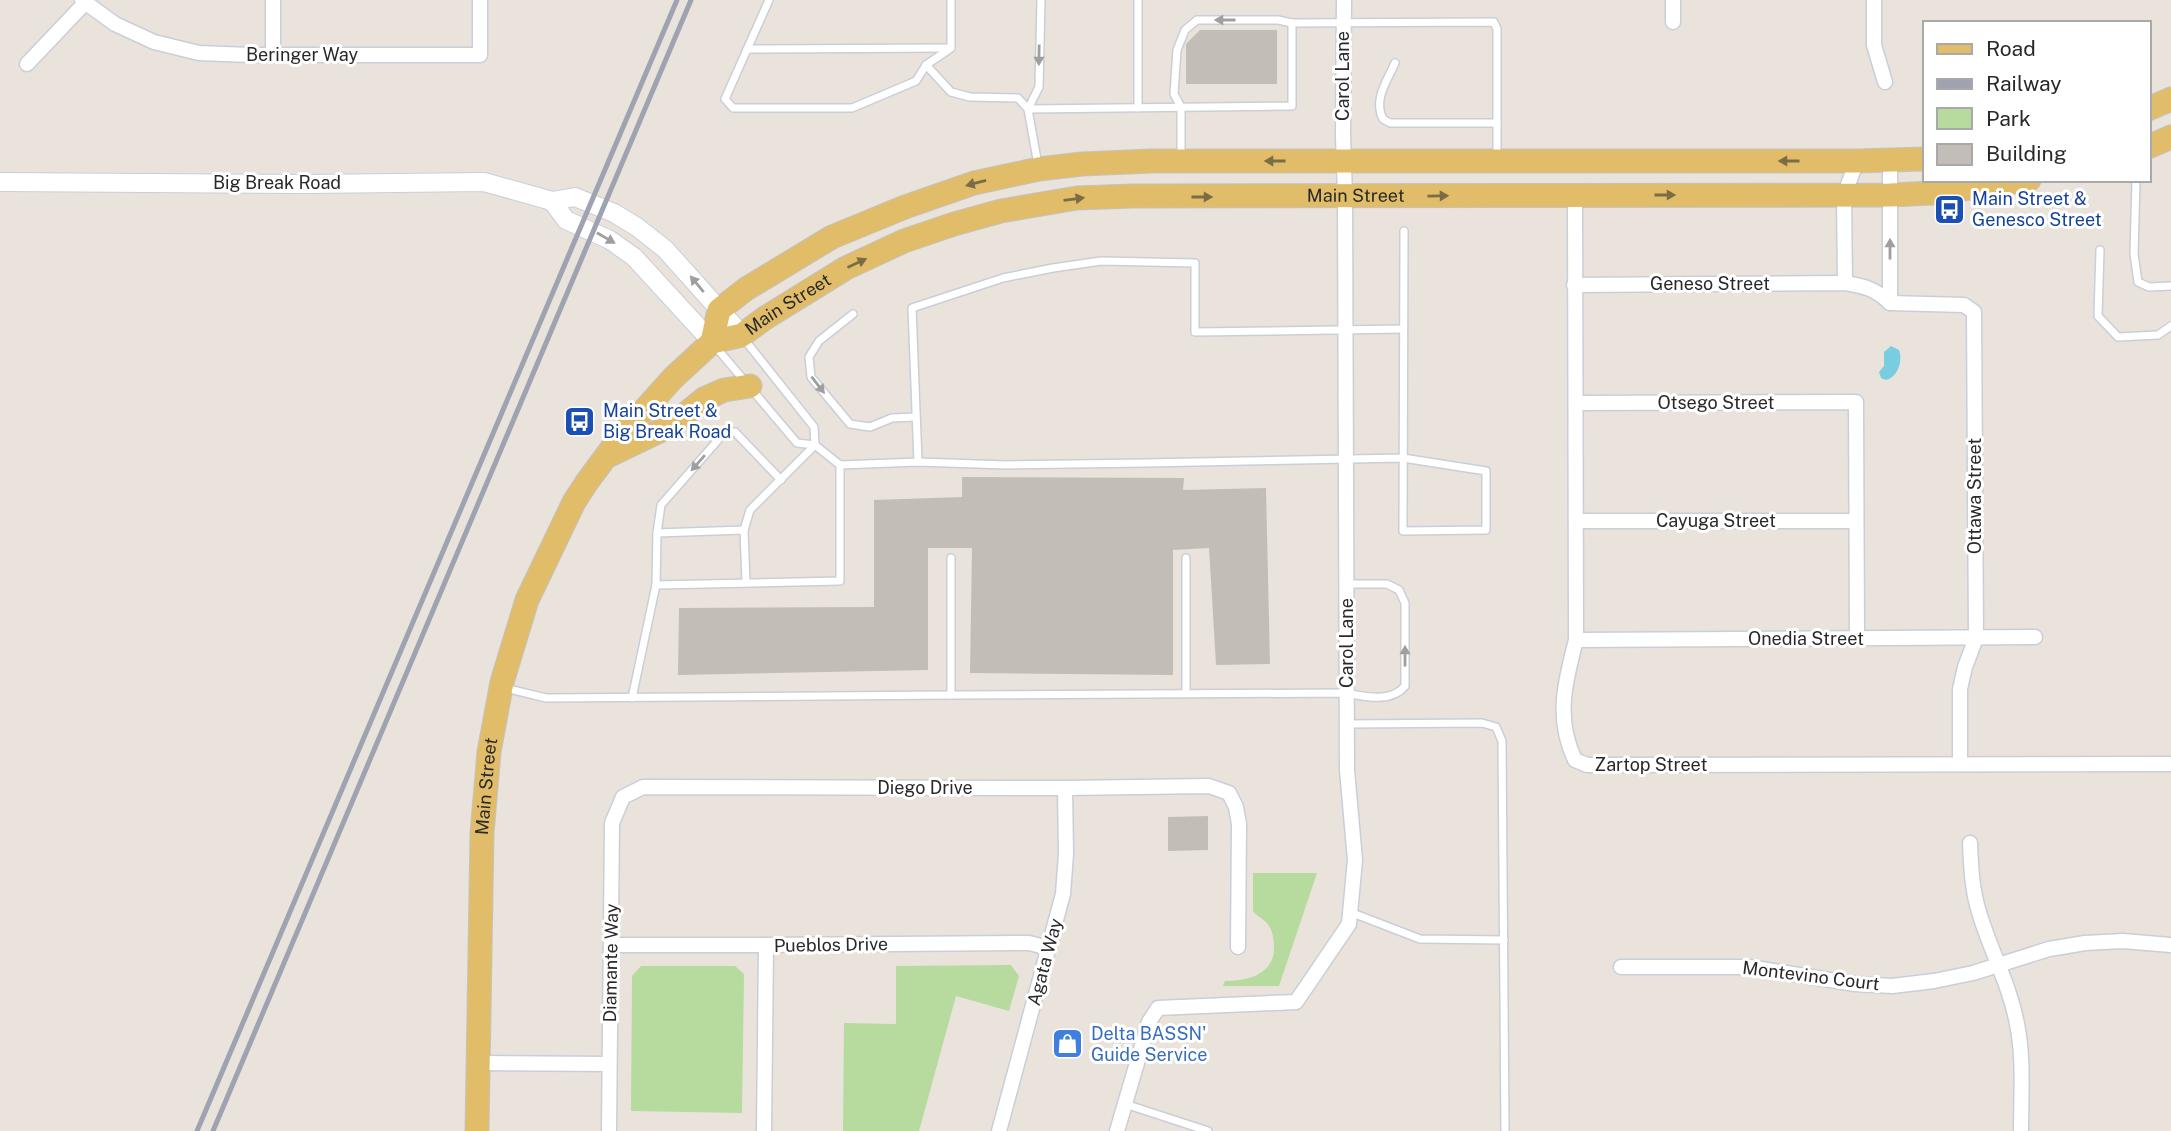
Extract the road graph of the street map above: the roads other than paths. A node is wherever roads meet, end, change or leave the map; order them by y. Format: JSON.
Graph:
{"nodes":[{"id":1,"x":273,"y":0,"type":"edge"},
{"id":2,"x":480,"y":0,"type":"edge"},
{"id":3,"x":769,"y":0,"type":"edge"},
{"id":4,"x":951,"y":0,"type":"edge"},
{"id":5,"x":1041,"y":0,"type":"edge"},
{"id":6,"x":1138,"y":0,"type":"edge"},
{"id":7,"x":1344,"y":0,"type":"edge"},
{"id":8,"x":1674,"y":0,"type":"edge"},
{"id":9,"x":1874,"y":0,"type":"edge"},
{"id":10,"x":83,"y":1,"type":"edge"},
{"id":11,"x":1673,"y":22,"type":"dead end"},
{"id":12,"x":1292,"y":23,"type":"junction"},
{"id":13,"x":1343,"y":23,"type":"junction"},
{"id":14,"x":951,"y":48,"type":"junction"},
{"id":15,"x":747,"y":49,"type":"junction"},
{"id":16,"x":273,"y":55,"type":"junction"},
{"id":17,"x":1395,"y":62,"type":"dead end"},
{"id":18,"x":27,"y":64,"type":"dead end"},
{"id":19,"x":926,"y":65,"type":"junction"},
{"id":20,"x":1885,"y":82,"type":"dead end"},
{"id":21,"x":2171,"y":99,"type":"edge"},
{"id":22,"x":1181,"y":107,"type":"junction"},
{"id":23,"x":1028,"y":108,"type":"junction"},
{"id":24,"x":1138,"y":108,"type":"junction"},
{"id":25,"x":2150,"y":108,"type":"edge"},
{"id":26,"x":1497,"y":123,"type":"junction"},
{"id":27,"x":2171,"y":137,"type":"edge"},
{"id":28,"x":2150,"y":146,"type":"edge"},
{"id":29,"x":1923,"y":159,"type":"edge"},
{"id":30,"x":1343,"y":160,"type":"junction"},
{"id":31,"x":1497,"y":160,"type":"junction"},
{"id":32,"x":1890,"y":160,"type":"junction"},
{"id":33,"x":1181,"y":161,"type":"junction"},
{"id":34,"x":1857,"y":161,"type":"junction"},
{"id":35,"x":1039,"y":169,"type":"junction"},
{"id":36,"x":0,"y":182,"type":"edge"},
{"id":37,"x":2014,"y":182,"type":"edge"},
{"id":38,"x":2136,"y":182,"type":"edge"},
{"id":39,"x":1575,"y":195,"type":"junction"},
{"id":40,"x":1844,"y":195,"type":"junction"},
{"id":41,"x":1890,"y":195,"type":"junction"},
{"id":42,"x":1345,"y":197,"type":"junction"},
{"id":43,"x":552,"y":201,"type":"junction"},
{"id":44,"x":1404,"y":231,"type":"dead end"},
{"id":45,"x":2100,"y":250,"type":"dead end"},
{"id":46,"x":1845,"y":283,"type":"junction"},
{"id":47,"x":1574,"y":285,"type":"junction"},
{"id":48,"x":2171,"y":286,"type":"edge"},
{"id":49,"x":1890,"y":303,"type":"junction"},
{"id":50,"x":719,"y":310,"type":"junction"},
{"id":51,"x":853,"y":314,"type":"dead end"},
{"id":52,"x":2171,"y":326,"type":"edge"},
{"id":53,"x":1403,"y":329,"type":"junction"},
{"id":54,"x":1345,"y":330,"type":"junction"},
{"id":55,"x":742,"y":335,"type":"junction"},
{"id":56,"x":712,"y":342,"type":"junction"},
{"id":57,"x":750,"y":387,"type":"junction"},
{"id":58,"x":1576,"y":403,"type":"junction"},
{"id":59,"x":916,"y":417,"type":"junction"},
{"id":60,"x":815,"y":445,"type":"junction"},
{"id":61,"x":604,"y":458,"type":"junction"},
{"id":62,"x":1403,"y":458,"type":"junction"},
{"id":63,"x":1347,"y":459,"type":"junction"},
{"id":64,"x":918,"y":462,"type":"junction"},
{"id":65,"x":840,"y":465,"type":"junction"},
{"id":66,"x":780,"y":480,"type":"junction"},
{"id":67,"x":1576,"y":521,"type":"junction"},
{"id":68,"x":1856,"y":521,"type":"junction"},
{"id":69,"x":744,"y":530,"type":"junction"},
{"id":70,"x":657,"y":533,"type":"junction"},
{"id":71,"x":951,"y":558,"type":"dead end"},
{"id":72,"x":1186,"y":558,"type":"dead end"},
{"id":73,"x":746,"y":582,"type":"junction"},
{"id":74,"x":1347,"y":584,"type":"junction"},
{"id":75,"x":656,"y":585,"type":"junction"},
{"id":76,"x":2035,"y":637,"type":"dead end"},
{"id":77,"x":1857,"y":638,"type":"junction"},
{"id":78,"x":1976,"y":638,"type":"junction"},
{"id":79,"x":1576,"y":640,"type":"junction"},
{"id":80,"x":501,"y":687,"type":"junction"},
{"id":81,"x":1186,"y":692,"type":"junction"},
{"id":82,"x":1346,"y":693,"type":"junction"},
{"id":83,"x":951,"y":695,"type":"junction"},
{"id":84,"x":632,"y":698,"type":"junction"},
{"id":85,"x":1347,"y":724,"type":"junction"},
{"id":86,"x":1960,"y":764,"type":"junction"},
{"id":87,"x":2171,"y":764,"type":"edge"},
{"id":88,"x":1065,"y":788,"type":"junction"},
{"id":89,"x":623,"y":797,"type":"joint"},
{"id":90,"x":1970,"y":843,"type":"dead end"},
{"id":91,"x":1350,"y":912,"type":"junction"},
{"id":92,"x":1504,"y":940,"type":"junction"},
{"id":93,"x":612,"y":944,"type":"junction"},
{"id":94,"x":2171,"y":945,"type":"edge"},
{"id":95,"x":766,"y":946,"type":"junction"},
{"id":96,"x":1238,"y":947,"type":"dead end"},
{"id":97,"x":1049,"y":948,"type":"junction"},
{"id":98,"x":1998,"y":965,"type":"junction"},
{"id":99,"x":1621,"y":967,"type":"dead end"},
{"id":100,"x":478,"y":1063,"type":"junction"},
{"id":101,"x":609,"y":1064,"type":"junction"},
{"id":102,"x":1124,"y":1104,"type":"junction"},
{"id":103,"x":477,"y":1131,"type":"edge"},
{"id":104,"x":608,"y":1131,"type":"edge"},
{"id":105,"x":764,"y":1131,"type":"edge"},
{"id":106,"x":999,"y":1131,"type":"edge"},
{"id":107,"x":1116,"y":1131,"type":"edge"},
{"id":108,"x":1208,"y":1131,"type":"edge"},
{"id":109,"x":1505,"y":1131,"type":"edge"},
{"id":110,"x":2021,"y":1131,"type":"edge"}],
"edges":[{"from":1,"to":16,"type":"street"},
{"from":2,"to":16,"type":"street","name":"Beringer Way"},
{"from":3,"to":15,"type":"lane"},
{"from":4,"to":14,"type":"lane"},
{"from":5,"to":23,"type":"lane","one_way":true},
{"from":6,"to":24,"type":"lane"},
{"from":7,"to":13,"type":"street","name":"Carol Lane"},
{"from":8,"to":11,"type":"street"},
{"from":9,"to":20,"type":"street"},
{"from":10,"to":16,"type":"street","name":"Beringer Way"},
{"from":10,"to":18,"type":"street"},
{"from":12,"to":13,"type":"lane"},
{"from":12,"to":22,"type":"lane","one_way":true},
{"from":12,"to":22,"type":"lane"},
{"from":13,"to":26,"type":"lane"},
{"from":13,"to":30,"type":"street","name":"Carol Lane"},
{"from":14,"to":15,"type":"lane"},
{"from":14,"to":19,"type":"lane"},
{"from":15,"to":19,"type":"lane"},
{"from":17,"to":26,"type":"lane"},
{"from":19,"to":23,"type":"lane"},
{"from":21,"to":25,"type":"main road"},
{"from":22,"to":24,"type":"lane"},
{"from":22,"to":33,"type":"lane"},
{"from":23,"to":24,"type":"lane"},
{"from":23,"to":35,"type":"lane"},
{"from":26,"to":31,"type":"lane"},
{"from":27,"to":28,"type":"main road"},
{"from":29,"to":32,"type":"main road","name":"Main Street"},
{"from":30,"to":31,"type":"main road","name":"Main Street"},
{"from":30,"to":33,"type":"main road","name":"Main Street","one_way":true},
{"from":30,"to":42,"type":"street","name":"Carol Lane"},
{"from":34,"to":31,"type":"main road","name":"Main Street","one_way":true},
{"from":32,"to":34,"type":"main road","name":"Main Street"},
{"from":32,"to":41,"type":"street"},
{"from":33,"to":35,"type":"main road","name":"Main Street"},
{"from":34,"to":40,"type":"street"},
{"from":35,"to":50,"type":"main road","name":"Main Street","one_way":true},
{"from":36,"to":43,"type":"street","name":"Big Break Road"},
{"from":37,"to":41,"type":"main road","name":"Main Street"},
{"from":38,"to":48,"type":"lane"},
{"from":39,"to":40,"type":"main road","name":"Main Street","one_way":true},
{"from":42,"to":39,"type":"main road","name":"Main Street","one_way":true},
{"from":39,"to":47,"type":"street","name":"Zartop Street"},
{"from":40,"to":41,"type":"main road","name":"Main Street"},
{"from":40,"to":46,"type":"street"},
{"from":49,"to":41,"type":"street","one_way":true},
{"from":42,"to":54,"type":"street","name":"Carol Lane"},
{"from":55,"to":42,"type":"main road","name":"Main Street","one_way":true},
{"from":50,"to":43,"type":"street","name":"Big Break Road","one_way":true},
{"from":43,"to":56,"type":"street","name":"Big Break Road","one_way":true},
{"from":44,"to":53,"type":"lane"},
{"from":45,"to":52,"type":"lane"},
{"from":46,"to":47,"type":"street","name":"Geneso Street"},
{"from":46,"to":49,"type":"street","name":"Geneso Street"},
{"from":47,"to":58,"type":"street","name":"Zartop Street"},
{"from":49,"to":78,"type":"street","name":"Ottawa Street"},
{"from":50,"to":55,"type":"street","name":"Big Break Road"},
{"from":50,"to":56,"type":"main road","name":"Main Street"},
{"from":51,"to":59,"type":"lane","one_way":true},
{"from":53,"to":54,"type":"lane"},
{"from":53,"to":62,"type":"lane"},
{"from":54,"to":59,"type":"lane"},
{"from":54,"to":63,"type":"street","name":"Carol Lane"},
{"from":55,"to":56,"type":"main road","name":"Main Street"},
{"from":55,"to":60,"type":"lane"},
{"from":56,"to":57,"type":"lane"},
{"from":56,"to":61,"type":"main road","name":"Main Street"},
{"from":57,"to":60,"type":"lane"},
{"from":57,"to":61,"type":"main road"},
{"from":58,"to":67,"type":"street","name":"Zartop Street"},
{"from":58,"to":68,"type":"street","name":"Otsego Street"},
{"from":59,"to":64,"type":"lane"},
{"from":60,"to":65,"type":"lane"},
{"from":60,"to":66,"type":"lane"},
{"from":61,"to":80,"type":"main road","name":"Main Street"},
{"from":62,"to":62,"type":"lane"},
{"from":62,"to":63,"type":"lane"},
{"from":63,"to":64,"type":"lane"},
{"from":63,"to":74,"type":"street","name":"Carol Lane"},
{"from":64,"to":65,"type":"lane"},
{"from":65,"to":73,"type":"lane"},
{"from":66,"to":69,"type":"lane"},
{"from":66,"to":70,"type":"lane","one_way":true},
{"from":67,"to":68,"type":"street","name":"Cayuga Street"},
{"from":67,"to":79,"type":"street","name":"Zartop Street"},
{"from":68,"to":77,"type":"street"},
{"from":69,"to":70,"type":"lane"},
{"from":69,"to":73,"type":"lane"},
{"from":70,"to":75,"type":"lane"},
{"from":71,"to":83,"type":"lane"},
{"from":72,"to":81,"type":"lane"},
{"from":73,"to":75,"type":"lane"},
{"from":74,"to":82,"type":"street","name":"Carol Lane"},
{"from":82,"to":74,"type":"lane","one_way":true},
{"from":75,"to":84,"type":"lane"},
{"from":76,"to":78,"type":"street","name":"Onedia Street"},
{"from":77,"to":78,"type":"street","name":"Onedia Street"},
{"from":77,"to":79,"type":"street","name":"Onedia Street"},
{"from":78,"to":86,"type":"street","name":"Ottawa Street"},
{"from":79,"to":86,"type":"street","name":"Zartop Street"},
{"from":80,"to":84,"type":"lane"},
{"from":80,"to":100,"type":"main road","name":"Main Street"},
{"from":81,"to":82,"type":"lane"},
{"from":81,"to":83,"type":"lane"},
{"from":82,"to":85,"type":"street","name":"Carol Lane"},
{"from":83,"to":84,"type":"lane"},
{"from":85,"to":91,"type":"street","name":"Carol Lane"},
{"from":85,"to":92,"type":"lane"},
{"from":86,"to":87,"type":"street","name":"Zartop Street"},
{"from":88,"to":89,"type":"street","name":"Diego Drive"},
{"from":88,"to":96,"type":"street","name":"Diego Drive"},
{"from":88,"to":97,"type":"street","name":"Agata Way"},
{"from":89,"to":93,"type":"street","name":"Diamante Way"},
{"from":90,"to":98,"type":"street"},
{"from":91,"to":92,"type":"lane"},
{"from":91,"to":102,"type":"street","name":"Carol Lane"},
{"from":92,"to":109,"type":"lane"},
{"from":93,"to":95,"type":"street","name":"Pueblos Drive"},
{"from":93,"to":101,"type":"street","name":"Diamante Way"},
{"from":94,"to":98,"type":"street","name":"Montevino Court"},
{"from":95,"to":97,"type":"street","name":"Pueblos Drive"},
{"from":95,"to":105,"type":"street"},
{"from":97,"to":106,"type":"street","name":"Agata Way"},
{"from":98,"to":99,"type":"street","name":"Montevino Court"},
{"from":98,"to":110,"type":"street"},
{"from":100,"to":101,"type":"street"},
{"from":100,"to":103,"type":"main road","name":"Main Street"},
{"from":101,"to":104,"type":"street","name":"Diamante Way"},
{"from":102,"to":107,"type":"street","name":"Carol Lane"},
{"from":102,"to":108,"type":"lane"}]}
